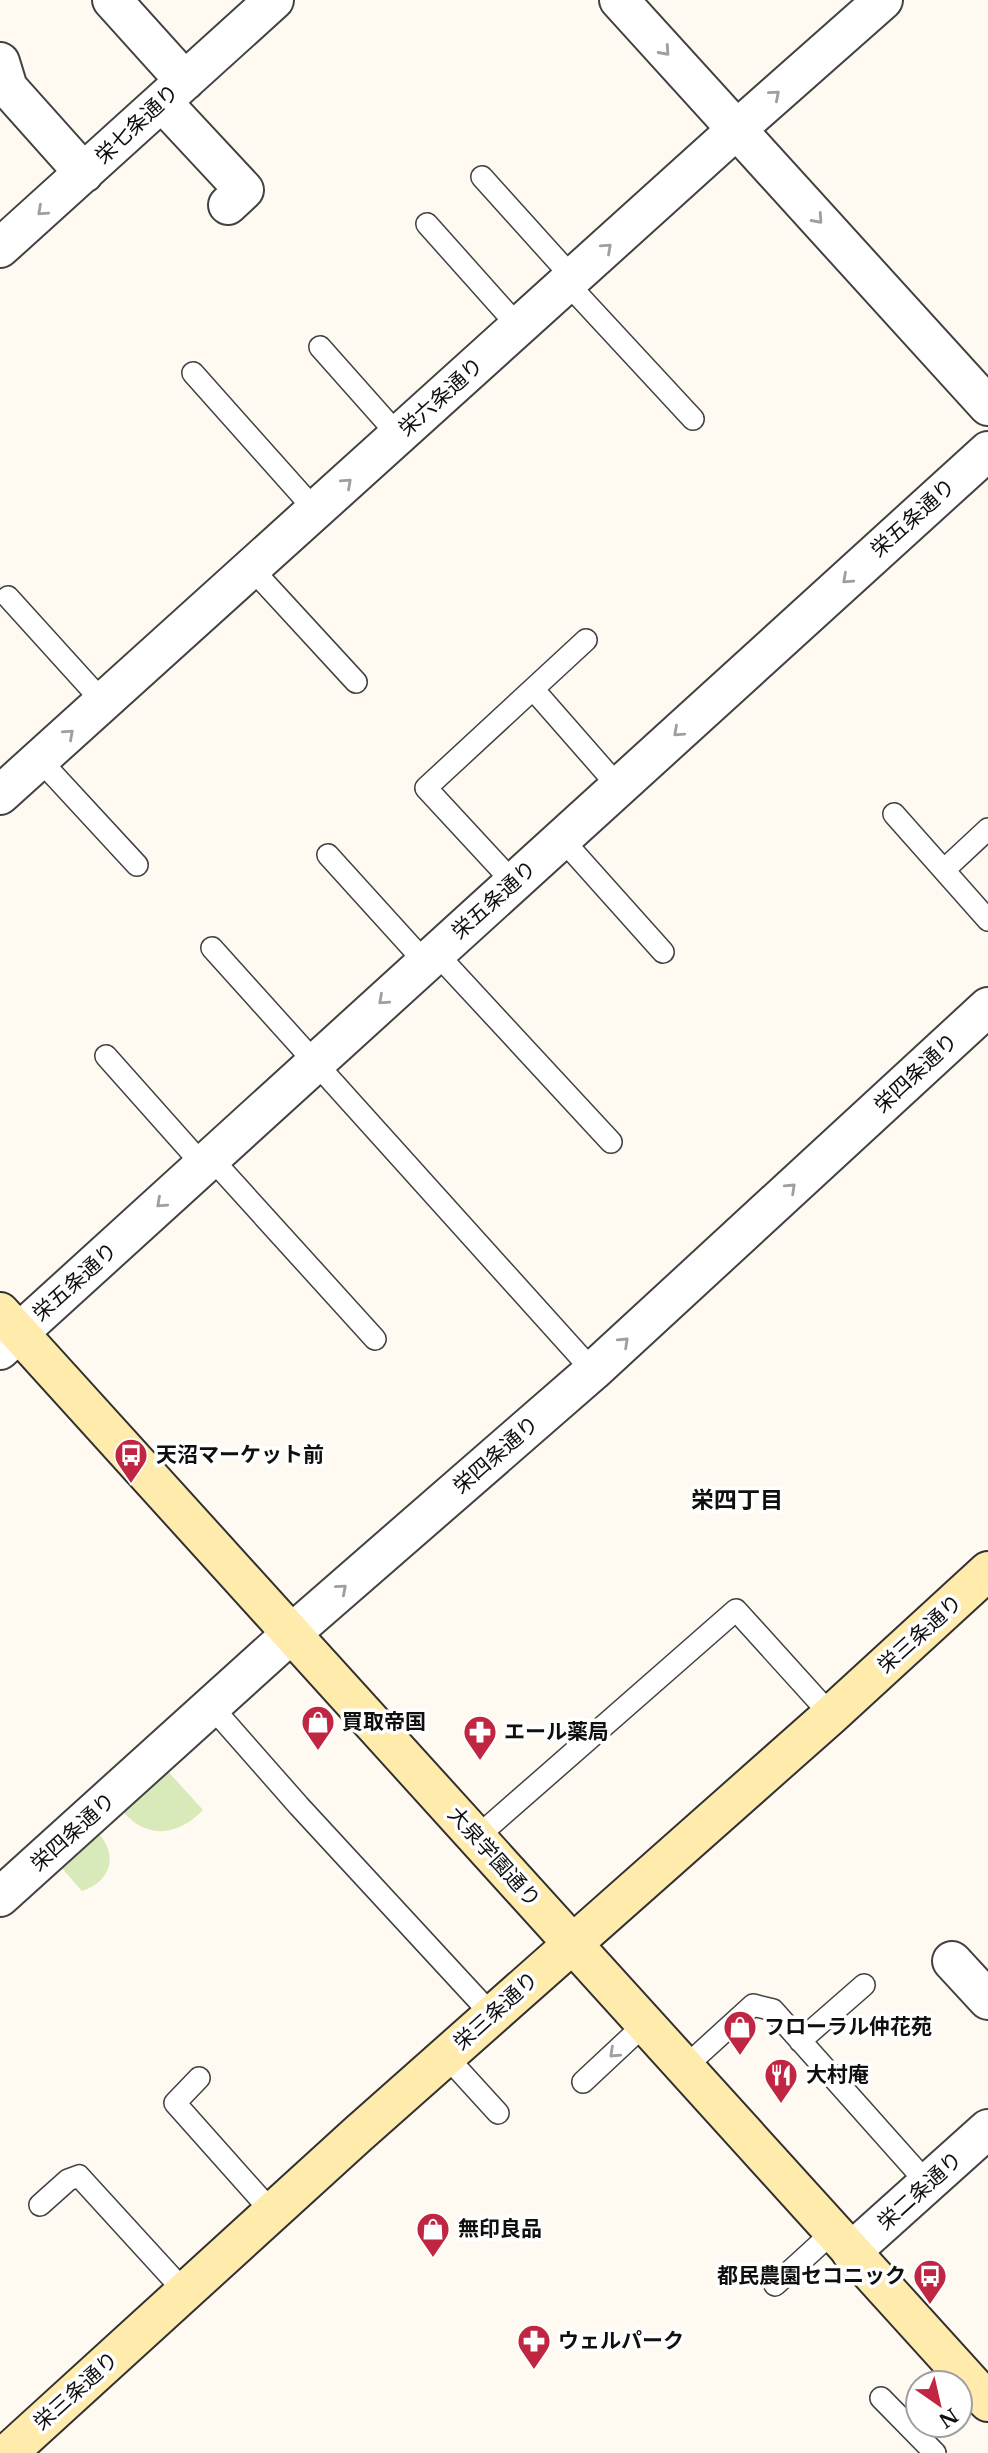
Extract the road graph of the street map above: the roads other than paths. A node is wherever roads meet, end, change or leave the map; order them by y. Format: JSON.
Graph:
{"nodes":[{"id":1,"x":112,"y":0,"type":"edge"},
{"id":2,"x":274,"y":0,"type":"edge"},
{"id":3,"x":619,"y":0,"type":"edge"},
{"id":4,"x":883,"y":0,"type":"edge"},
{"id":5,"x":0,"y":62,"type":"edge"},
{"id":6,"x":173,"y":91,"type":"junction"},
{"id":7,"x":736,"y":130,"type":"junction"},
{"id":8,"x":84,"y":173,"type":"junction"},
{"id":9,"x":482,"y":177,"type":"dead end"},
{"id":10,"x":228,"y":205,"type":"dead end"},
{"id":11,"x":427,"y":224,"type":"dead end"},
{"id":12,"x":0,"y":248,"type":"edge"},
{"id":13,"x":570,"y":281,"type":"junction"},
{"id":14,"x":519,"y":327,"type":"junction"},
{"id":15,"x":320,"y":347,"type":"dead end"},
{"id":16,"x":193,"y":373,"type":"dead end"},
{"id":17,"x":988,"y":406,"type":"edge"},
{"id":18,"x":693,"y":419,"type":"dead end"},
{"id":19,"x":399,"y":436,"type":"junction"},
{"id":20,"x":988,"y":451,"type":"edge"},
{"id":21,"x":316,"y":512,"type":"junction"},
{"id":22,"x":252,"y":569,"type":"junction"},
{"id":23,"x":8,"y":597,"type":"dead end"},
{"id":24,"x":586,"y":640,"type":"dead end"},
{"id":25,"x":356,"y":682,"type":"dead end"},
{"id":26,"x":533,"y":689,"type":"junction"},
{"id":27,"x":104,"y":703,"type":"junction"},
{"id":28,"x":40,"y":760,"type":"junction"},
{"id":29,"x":618,"y":786,"type":"junction"},
{"id":30,"x":0,"y":795,"type":"edge"},
{"id":31,"x":894,"y":814,"type":"dead end"},
{"id":32,"x":988,"y":829,"type":"edge"},
{"id":33,"x":561,"y":838,"type":"junction"},
{"id":34,"x":328,"y":855,"type":"dead end"},
{"id":35,"x":137,"y":865,"type":"dead end"},
{"id":36,"x":944,"y":870,"type":"junction"},
{"id":37,"x":513,"y":882,"type":"junction"},
{"id":38,"x":988,"y":920,"type":"edge"},
{"id":39,"x":212,"y":948,"type":"dead end"},
{"id":40,"x":663,"y":952,"type":"dead end"},
{"id":41,"x":430,"y":957,"type":"junction"},
{"id":42,"x":988,"y":1007,"type":"edge"},
{"id":43,"x":106,"y":1056,"type":"dead end"},
{"id":44,"x":316,"y":1061,"type":"junction"},
{"id":45,"x":611,"y":1142,"type":"dead end"},
{"id":46,"x":207,"y":1161,"type":"junction"},
{"id":47,"x":6,"y":1331,"type":"edge"},
{"id":48,"x":375,"y":1339,"type":"dead end"},
{"id":49,"x":593,"y":1371,"type":"junction"},
{"id":50,"x":988,"y":1572,"type":"edge"},
{"id":51,"x":291,"y":1634,"type":"junction"},
{"id":52,"x":211,"y":1706,"type":"junction"},
{"id":53,"x":831,"y":1715,"type":"junction"},
{"id":54,"x":477,"y":1837,"type":"junction"},
{"id":55,"x":0,"y":1898,"type":"edge"},
{"id":56,"x":572,"y":1943,"type":"junction"},
{"id":57,"x":952,"y":1961,"type":"dead end"},
{"id":58,"x":864,"y":1985,"type":"dead end"},
{"id":59,"x":988,"y":2000,"type":"edge"},
{"id":60,"x":492,"y":2015,"type":"junction"},
{"id":61,"x":645,"y":2024,"type":"junction"},
{"id":62,"x":800,"y":2041,"type":"junction"},
{"id":63,"x":424,"y":2066,"type":"junction"},
{"id":64,"x":684,"y":2068,"type":"junction"},
{"id":65,"x":199,"y":2078,"type":"dead end"},
{"id":66,"x":583,"y":2082,"type":"dead end"},
{"id":67,"x":498,"y":2113,"type":"dead end"},
{"id":68,"x":987,"y":2133,"type":"edge"},
{"id":69,"x":928,"y":2184,"type":"junction"},
{"id":70,"x":40,"y":2205,"type":"dead end"},
{"id":71,"x":273,"y":2213,"type":"junction"},
{"id":72,"x":842,"y":2242,"type":"junction"},
{"id":73,"x":775,"y":2285,"type":"dead end"},
{"id":74,"x":186,"y":2293,"type":"junction"},
{"id":75,"x":881,"y":2398,"type":"dead end"},
{"id":76,"x":988,"y":2402,"type":"edge"},
{"id":77,"x":8,"y":2453,"type":"edge"},
{"id":78,"x":936,"y":2453,"type":"edge"}],
"edges":[{"from":1,"to":6,"type":"street"},
{"from":2,"to":6,"type":"street","name":"栄七条通り"},
{"from":3,"to":7,"type":"street","one_way":true},
{"from":7,"to":4,"type":"street","name":"栄六条通り","one_way":true},
{"from":5,"to":8,"type":"street"},
{"from":6,"to":8,"type":"street","name":"栄七条通り"},
{"from":6,"to":10,"type":"street"},
{"from":13,"to":7,"type":"street","name":"栄六条通り","one_way":true},
{"from":7,"to":17,"type":"street","one_way":true},
{"from":8,"to":12,"type":"street","name":"栄七条通り","one_way":true},
{"from":9,"to":13,"type":"lane"},
{"from":11,"to":14,"type":"lane"},
{"from":13,"to":14,"type":"street","name":"栄六条通り"},
{"from":13,"to":18,"type":"lane"},
{"from":14,"to":19,"type":"street","name":"栄六条通り"},
{"from":15,"to":19,"type":"lane"},
{"from":16,"to":21,"type":"lane"},
{"from":21,"to":19,"type":"street","name":"栄六条通り","one_way":true},
{"from":20,"to":29,"type":"street","name":"栄五条通り","one_way":true},
{"from":21,"to":22,"type":"street","name":"栄六条通り"},
{"from":22,"to":25,"type":"lane"},
{"from":22,"to":27,"type":"street","name":"栄六条通り"},
{"from":23,"to":27,"type":"lane"},
{"from":24,"to":26,"type":"lane"},
{"from":26,"to":29,"type":"lane"},
{"from":26,"to":37,"type":"lane"},
{"from":28,"to":27,"type":"street","name":"栄六条通り","one_way":true},
{"from":28,"to":30,"type":"street","name":"栄六条通り"},
{"from":28,"to":35,"type":"lane"},
{"from":29,"to":33,"type":"street","name":"栄五条通り"},
{"from":31,"to":36,"type":"lane"},
{"from":32,"to":36,"type":"lane"},
{"from":33,"to":37,"type":"street","name":"栄五条通り"},
{"from":33,"to":40,"type":"lane"},
{"from":34,"to":41,"type":"lane"},
{"from":36,"to":38,"type":"lane"},
{"from":37,"to":41,"type":"street","name":"栄五条通り"},
{"from":39,"to":44,"type":"lane"},
{"from":41,"to":44,"type":"street","name":"栄五条通り","one_way":true},
{"from":41,"to":45,"type":"lane"},
{"from":49,"to":42,"type":"street","name":"栄四条通り","one_way":true},
{"from":43,"to":46,"type":"lane"},
{"from":44,"to":46,"type":"street","name":"栄五条通り"},
{"from":44,"to":49,"type":"lane"},
{"from":46,"to":47,"type":"street","name":"栄五条通り","one_way":true},
{"from":46,"to":48,"type":"lane"},
{"from":47,"to":51,"type":"street","name":"大泉学園通り"},
{"from":51,"to":49,"type":"street","name":"栄四条通り","one_way":true},
{"from":50,"to":53,"type":"street","name":"栄三条通り"},
{"from":51,"to":52,"type":"street","name":"栄四条通り"},
{"from":51,"to":54,"type":"street","name":"大泉学園通り"},
{"from":52,"to":55,"type":"street","name":"栄四条通り"},
{"from":52,"to":60,"type":"lane"},
{"from":53,"to":54,"type":"lane"},
{"from":53,"to":56,"type":"street","name":"栄三条通り"},
{"from":54,"to":56,"type":"street","name":"大泉学園通り"},
{"from":56,"to":60,"type":"street","name":"栄三条通り"},
{"from":56,"to":61,"type":"street","name":"大泉学園通り"},
{"from":57,"to":59,"type":"street"},
{"from":58,"to":62,"type":"lane"},
{"from":60,"to":63,"type":"street","name":"栄三条通り"},
{"from":61,"to":64,"type":"street","name":"大泉学園通り"},
{"from":61,"to":66,"type":"lane","one_way":true},
{"from":62,"to":64,"type":"lane"},
{"from":62,"to":69,"type":"lane"},
{"from":63,"to":67,"type":"lane"},
{"from":63,"to":71,"type":"street","name":"栄三条通り"},
{"from":64,"to":72,"type":"street","name":"大泉学園通り"},
{"from":65,"to":71,"type":"lane"},
{"from":68,"to":69,"type":"street","name":"栄二条通り"},
{"from":69,"to":72,"type":"street","name":"栄二条通り"},
{"from":70,"to":74,"type":"lane"},
{"from":71,"to":74,"type":"street","name":"栄三条通り"},
{"from":72,"to":73,"type":"lane"},
{"from":72,"to":76,"type":"street","name":"大泉学園通り"},
{"from":74,"to":77,"type":"street","name":"栄三条通り"},
{"from":75,"to":78,"type":"lane"}]}
